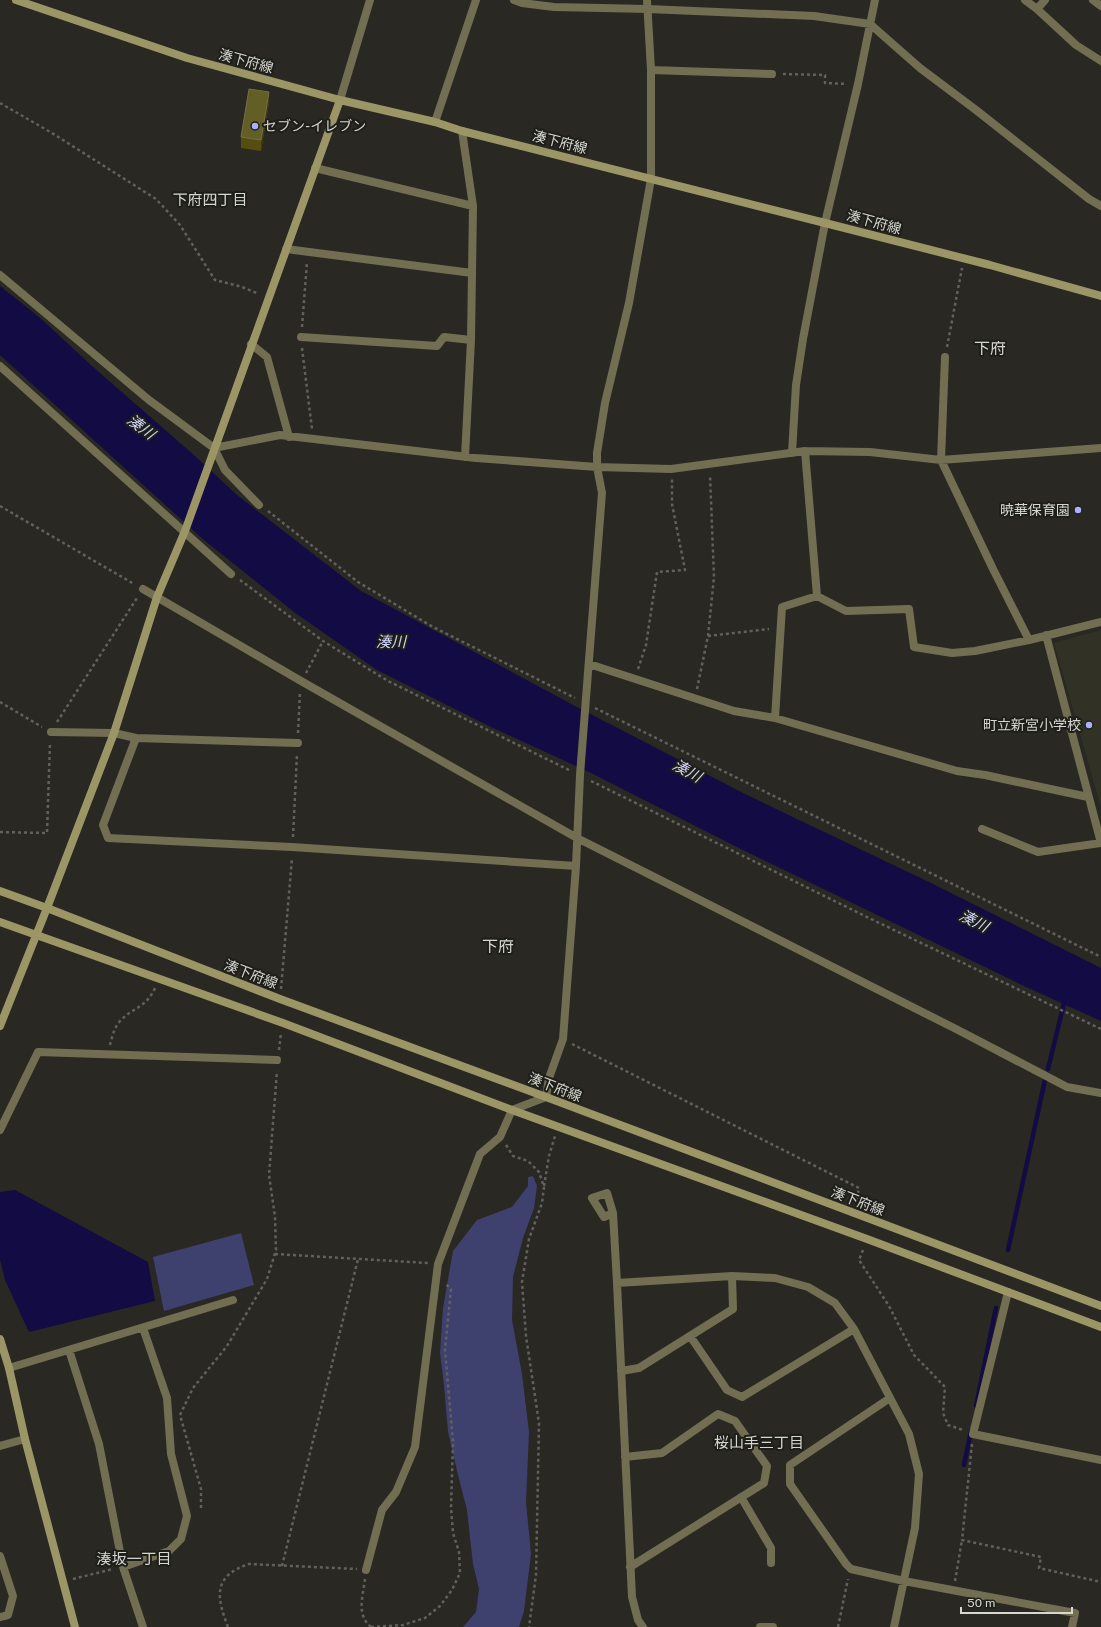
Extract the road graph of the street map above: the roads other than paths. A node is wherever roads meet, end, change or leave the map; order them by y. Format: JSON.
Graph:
{"nodes":[{"id":1,"x":16,"y":0,"type":"edge"},
{"id":2,"x":370,"y":0,"type":"edge"},
{"id":3,"x":476,"y":0,"type":"edge"},
{"id":4,"x":514,"y":0,"type":"edge"},
{"id":5,"x":647,"y":0,"type":"edge"},
{"id":6,"x":875,"y":0,"type":"edge"},
{"id":7,"x":1024,"y":0,"type":"edge"},
{"id":8,"x":1045,"y":0,"type":"edge"},
{"id":9,"x":1093,"y":0,"type":"edge"},
{"id":10,"x":1101,"y":6,"type":"edge"},
{"id":11,"x":648,"y":9,"type":"junction"},
{"id":12,"x":1037,"y":9,"type":"junction"},
{"id":13,"x":870,"y":24,"type":"junction"},
{"id":14,"x":1101,"y":61,"type":"edge"},
{"id":15,"x":651,"y":70,"type":"junction"},
{"id":16,"x":772,"y":74,"type":"road end"},
{"id":17,"x":340,"y":100,"type":"junction"},
{"id":18,"x":435,"y":122,"type":"junction"},
{"id":19,"x":462,"y":131,"type":"junction"},
{"id":20,"x":315,"y":168,"type":"junction"},
{"id":21,"x":652,"y":179,"type":"junction"},
{"id":22,"x":473,"y":206,"type":"junction"},
{"id":23,"x":1101,"y":206,"type":"edge"},
{"id":24,"x":825,"y":222,"type":"junction"},
{"id":25,"x":286,"y":249,"type":"junction"},
{"id":26,"x":472,"y":273,"type":"junction"},
{"id":27,"x":0,"y":275,"type":"edge"},
{"id":28,"x":1101,"y":296,"type":"edge"},
{"id":29,"x":301,"y":336,"type":"dead end"},
{"id":30,"x":471,"y":340,"type":"junction"},
{"id":31,"x":251,"y":344,"type":"junction"},
{"id":32,"x":945,"y":357,"type":"road end"},
{"id":33,"x":0,"y":366,"type":"edge"},
{"id":34,"x":289,"y":437,"type":"junction"},
{"id":35,"x":214,"y":448,"type":"junction"},
{"id":36,"x":1101,"y":448,"type":"edge"},
{"id":37,"x":805,"y":451,"type":"junction"},
{"id":38,"x":792,"y":453,"type":"junction"},
{"id":39,"x":465,"y":457,"type":"junction"},
{"id":40,"x":941,"y":460,"type":"junction"},
{"id":41,"x":598,"y":467,"type":"junction"},
{"id":42,"x":259,"y":504,"type":"road end"},
{"id":43,"x":185,"y":531,"type":"junction"},
{"id":44,"x":231,"y":574,"type":"road end"},
{"id":45,"x":143,"y":589,"type":"road end"},
{"id":46,"x":817,"y":596,"type":"junction"},
{"id":47,"x":157,"y":597,"type":"junction"},
{"id":48,"x":1101,"y":622,"type":"edge"},
{"id":49,"x":1046,"y":635,"type":"junction"},
{"id":50,"x":1029,"y":640,"type":"junction"},
{"id":51,"x":590,"y":664,"type":"junction"},
{"id":52,"x":775,"y":718,"type":"junction"},
{"id":53,"x":51,"y":732,"type":"road end"},
{"id":54,"x":114,"y":733,"type":"junction"},
{"id":55,"x":136,"y":738,"type":"junction"},
{"id":56,"x":298,"y":743,"type":"road end"},
{"id":57,"x":1088,"y":797,"type":"junction"},
{"id":58,"x":982,"y":829,"type":"dead end"},
{"id":59,"x":577,"y":838,"type":"junction"},
{"id":60,"x":1101,"y":843,"type":"edge"},
{"id":61,"x":576,"y":866,"type":"junction"},
{"id":62,"x":0,"y":891,"type":"edge"},
{"id":63,"x":47,"y":908,"type":"junction"},
{"id":64,"x":0,"y":922,"type":"edge"},
{"id":65,"x":36,"y":935,"type":"junction"},
{"id":66,"x":0,"y":1026,"type":"edge"},
{"id":67,"x":277,"y":1060,"type":"road end"},
{"id":68,"x":1101,"y":1093,"type":"edge"},
{"id":69,"x":546,"y":1097,"type":"junction"},
{"id":70,"x":512,"y":1110,"type":"junction"},
{"id":71,"x":0,"y":1130,"type":"edge"},
{"id":72,"x":613,"y":1213,"type":"dead end"},
{"id":73,"x":732,"y":1276,"type":"junction"},
{"id":74,"x":617,"y":1283,"type":"junction"},
{"id":75,"x":1008,"y":1292,"type":"junction"},
{"id":76,"x":233,"y":1300,"type":"dead end"},
{"id":77,"x":1101,"y":1306,"type":"edge"},
{"id":78,"x":1101,"y":1326,"type":"edge"},
{"id":79,"x":143,"y":1328,"type":"junction"},
{"id":80,"x":854,"y":1329,"type":"junction"},
{"id":81,"x":690,"y":1336,"type":"junction"},
{"id":82,"x":0,"y":1339,"type":"edge"},
{"id":83,"x":69,"y":1350,"type":"junction"},
{"id":84,"x":9,"y":1368,"type":"junction"},
{"id":85,"x":621,"y":1371,"type":"junction"},
{"id":86,"x":890,"y":1398,"type":"junction"},
{"id":87,"x":25,"y":1439,"type":"junction"},
{"id":88,"x":0,"y":1446,"type":"edge"},
{"id":89,"x":625,"y":1458,"type":"junction"},
{"id":90,"x":1101,"y":1460,"type":"edge"},
{"id":91,"x":741,"y":1497,"type":"junction"},
{"id":92,"x":0,"y":1556,"type":"edge"},
{"id":93,"x":771,"y":1563,"type":"dead end"},
{"id":94,"x":123,"y":1566,"type":"junction"},
{"id":95,"x":630,"y":1567,"type":"junction"},
{"id":96,"x":366,"y":1570,"type":"road end"},
{"id":97,"x":904,"y":1580,"type":"junction"},
{"id":98,"x":0,"y":1617,"type":"edge"},
{"id":99,"x":641,"y":1626,"type":"edge"},
{"id":100,"x":75,"y":1627,"type":"edge"},
{"id":101,"x":143,"y":1627,"type":"edge"},
{"id":102,"x":760,"y":1627,"type":"edge"},
{"id":103,"x":774,"y":1627,"type":"edge"},
{"id":104,"x":894,"y":1627,"type":"edge"},
{"id":105,"x":1072,"y":1627,"type":"edge"}],
"edges":[{"from":1,"to":17,"type":"main road","name":"湊下府線"},
{"from":2,"to":17,"type":"street"},
{"from":3,"to":18,"type":"street"},
{"from":4,"to":11,"type":"street"},
{"from":5,"to":11,"type":"street"},
{"from":6,"to":13,"type":"street"},
{"from":7,"to":12,"type":"street"},
{"from":8,"to":12,"type":"street"},
{"from":9,"to":10,"type":"street"},
{"from":11,"to":13,"type":"street"},
{"from":11,"to":15,"type":"street"},
{"from":12,"to":14,"type":"street"},
{"from":13,"to":23,"type":"street"},
{"from":13,"to":24,"type":"street"},
{"from":15,"to":16,"type":"street"},
{"from":15,"to":21,"type":"street"},
{"from":17,"to":18,"type":"main road","name":"湊下府線"},
{"from":17,"to":20,"type":"main road"},
{"from":18,"to":19,"type":"main road","name":"湊下府線"},
{"from":19,"to":21,"type":"main road","name":"湊下府線"},
{"from":19,"to":22,"type":"street"},
{"from":20,"to":22,"type":"street"},
{"from":20,"to":25,"type":"main road"},
{"from":21,"to":24,"type":"main road","name":"湊下府線"},
{"from":21,"to":41,"type":"street"},
{"from":22,"to":26,"type":"street"},
{"from":24,"to":28,"type":"main road","name":"湊下府線"},
{"from":24,"to":38,"type":"street"},
{"from":25,"to":26,"type":"street"},
{"from":25,"to":31,"type":"main road"},
{"from":26,"to":30,"type":"street"},
{"from":27,"to":35,"type":"street"},
{"from":29,"to":30,"type":"street"},
{"from":30,"to":39,"type":"street"},
{"from":31,"to":34,"type":"street"},
{"from":31,"to":35,"type":"main road"},
{"from":32,"to":40,"type":"street"},
{"from":33,"to":43,"type":"street"},
{"from":34,"to":35,"type":"street"},
{"from":34,"to":39,"type":"street"},
{"from":35,"to":42,"type":"street"},
{"from":35,"to":43,"type":"main road"},
{"from":36,"to":40,"type":"street"},
{"from":37,"to":38,"type":"street"},
{"from":37,"to":40,"type":"street"},
{"from":37,"to":46,"type":"street"},
{"from":38,"to":41,"type":"street"},
{"from":39,"to":41,"type":"street"},
{"from":40,"to":50,"type":"street"},
{"from":41,"to":51,"type":"street"},
{"from":43,"to":44,"type":"street"},
{"from":43,"to":47,"type":"main road"},
{"from":45,"to":47,"type":"street"},
{"from":46,"to":50,"type":"street"},
{"from":46,"to":52,"type":"street"},
{"from":47,"to":54,"type":"main road"},
{"from":47,"to":59,"type":"street"},
{"from":48,"to":49,"type":"street"},
{"from":49,"to":50,"type":"street"},
{"from":49,"to":57,"type":"street"},
{"from":51,"to":52,"type":"street"},
{"from":51,"to":59,"type":"street"},
{"from":52,"to":57,"type":"street"},
{"from":53,"to":54,"type":"street"},
{"from":54,"to":55,"type":"street"},
{"from":54,"to":63,"type":"main road"},
{"from":55,"to":56,"type":"street"},
{"from":55,"to":61,"type":"street"},
{"from":57,"to":60,"type":"street"},
{"from":58,"to":60,"type":"street"},
{"from":59,"to":61,"type":"street"},
{"from":59,"to":68,"type":"street"},
{"from":61,"to":69,"type":"street"},
{"from":62,"to":63,"type":"main road","name":"湊下府線"},
{"from":63,"to":65,"type":"main road"},
{"from":63,"to":69,"type":"main road","name":"湊下府線"},
{"from":64,"to":65,"type":"main road"},
{"from":65,"to":66,"type":"main road"},
{"from":65,"to":70,"type":"main road"},
{"from":67,"to":71,"type":"street"},
{"from":69,"to":70,"type":"street"},
{"from":69,"to":77,"type":"main road","name":"湊下府線"},
{"from":70,"to":75,"type":"main road"},
{"from":70,"to":96,"type":"street"},
{"from":72,"to":74,"type":"street"},
{"from":73,"to":74,"type":"street"},
{"from":73,"to":80,"type":"street"},
{"from":73,"to":81,"type":"street"},
{"from":74,"to":85,"type":"street"},
{"from":75,"to":78,"type":"main road"},
{"from":75,"to":90,"type":"street"},
{"from":76,"to":79,"type":"street"},
{"from":79,"to":83,"type":"street"},
{"from":79,"to":94,"type":"street"},
{"from":80,"to":81,"type":"street"},
{"from":80,"to":86,"type":"street"},
{"from":81,"to":85,"type":"street"},
{"from":82,"to":84,"type":"main road"},
{"from":83,"to":84,"type":"street"},
{"from":83,"to":94,"type":"street"},
{"from":84,"to":87,"type":"main road"},
{"from":85,"to":89,"type":"street"},
{"from":86,"to":97,"type":"street"},
{"from":86,"to":97,"type":"street"},
{"from":87,"to":88,"type":"street"},
{"from":87,"to":100,"type":"main road"},
{"from":89,"to":91,"type":"street"},
{"from":89,"to":95,"type":"street"},
{"from":91,"to":93,"type":"street"},
{"from":91,"to":95,"type":"street"},
{"from":92,"to":98,"type":"street"},
{"from":94,"to":101,"type":"street"},
{"from":95,"to":99,"type":"street"},
{"from":97,"to":104,"type":"street"},
{"from":97,"to":105,"type":"street"},
{"from":102,"to":103,"type":"street"}]}
